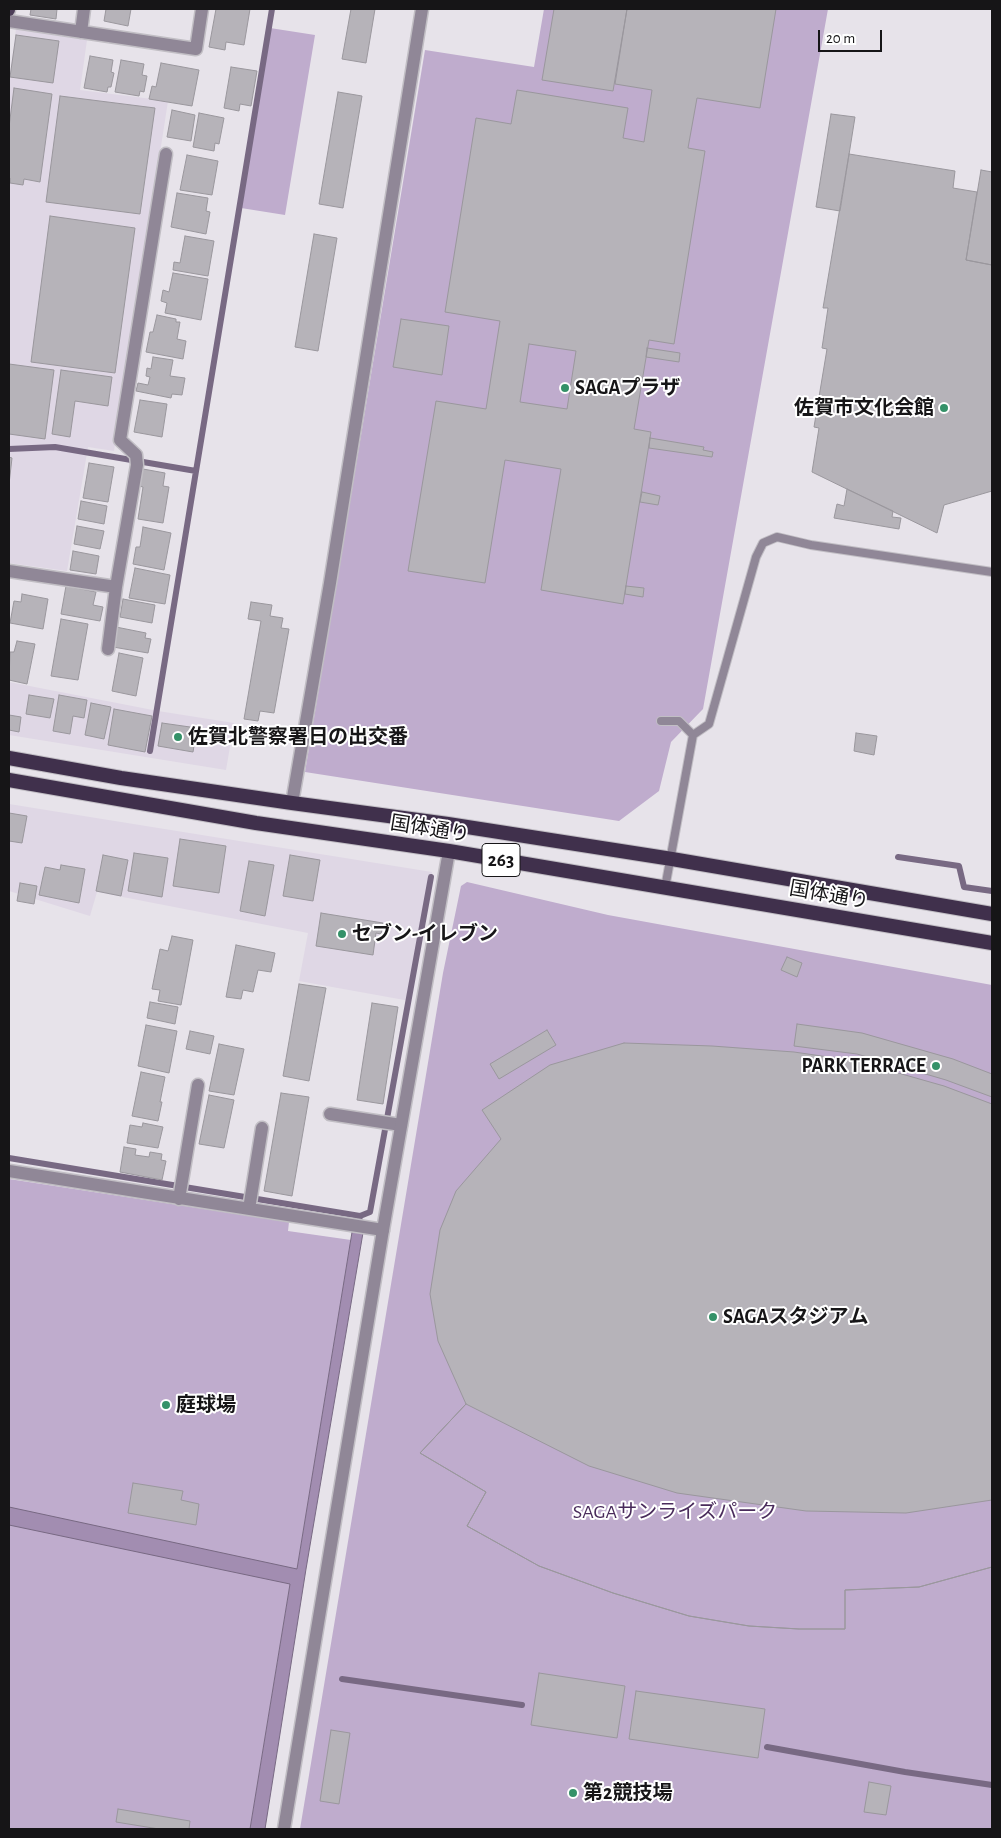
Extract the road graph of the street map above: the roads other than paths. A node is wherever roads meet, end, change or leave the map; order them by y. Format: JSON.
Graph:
{"nodes":[{"id":1,"x":84,"y":9,"type":"edge"},
{"id":2,"x":202,"y":9,"type":"edge"},
{"id":3,"x":422,"y":9,"type":"edge"},
{"id":4,"x":9,"y":21,"type":"edge"},
{"id":5,"x":81,"y":32,"type":"junction"},
{"id":6,"x":166,"y":154,"type":"dead end"},
{"id":7,"x":992,"y":572,"type":"edge"},
{"id":8,"x":9,"y":574,"type":"edge"},
{"id":9,"x":116,"y":587,"type":"junction"},
{"id":10,"x":108,"y":649,"type":"dead end"},
{"id":11,"x":661,"y":721,"type":"dead end"},
{"id":12,"x":693,"y":735,"type":"junction"},
{"id":13,"x":9,"y":758,"type":"edge"},
{"id":14,"x":9,"y":780,"type":"edge"},
{"id":15,"x":292,"y":803,"type":"junction"},
{"id":16,"x":449,"y":851,"type":"junction"},
{"id":17,"x":672,"y":858,"type":"junction"},
{"id":18,"x":665,"y":888,"type":"junction"},
{"id":19,"x":992,"y":914,"type":"edge"},
{"id":20,"x":992,"y":943,"type":"edge"},
{"id":21,"x":198,"y":1085,"type":"dead end"},
{"id":22,"x":330,"y":1114,"type":"dead end"},
{"id":23,"x":401,"y":1125,"type":"junction"},
{"id":24,"x":262,"y":1128,"type":"dead end"},
{"id":25,"x":9,"y":1171,"type":"edge"},
{"id":26,"x":179,"y":1199,"type":"junction"},
{"id":27,"x":249,"y":1209,"type":"junction"},
{"id":28,"x":383,"y":1230,"type":"junction"},
{"id":29,"x":284,"y":1829,"type":"edge"}],
"edges":[{"from":1,"to":5,"type":"street"},
{"from":2,"to":5,"type":"street"},
{"from":3,"to":15,"type":"street"},
{"from":4,"to":5,"type":"street"},
{"from":6,"to":9,"type":"street"},
{"from":7,"to":12,"type":"lane"},
{"from":8,"to":9,"type":"street"},
{"from":9,"to":10,"type":"street"},
{"from":11,"to":12,"type":"lane"},
{"from":12,"to":17,"type":"lane"},
{"from":13,"to":15,"type":"highway","name":"国体通り","number":"263"},
{"from":14,"to":16,"type":"highway","name":"国体通り","number":"263"},
{"from":15,"to":17,"type":"highway","name":"国体通り","number":"263"},
{"from":16,"to":18,"type":"highway","name":"国体通り","number":"263"},
{"from":16,"to":23,"type":"street"},
{"from":17,"to":18,"type":"lane"},
{"from":17,"to":19,"type":"highway","name":"国体通り","number":"263"},
{"from":18,"to":20,"type":"highway","name":"国体通り","number":"263"},
{"from":21,"to":26,"type":"street"},
{"from":22,"to":23,"type":"street"},
{"from":23,"to":28,"type":"street"},
{"from":24,"to":27,"type":"street"},
{"from":25,"to":26,"type":"street"},
{"from":26,"to":27,"type":"street"},
{"from":27,"to":28,"type":"street"},
{"from":28,"to":29,"type":"street"}]}
